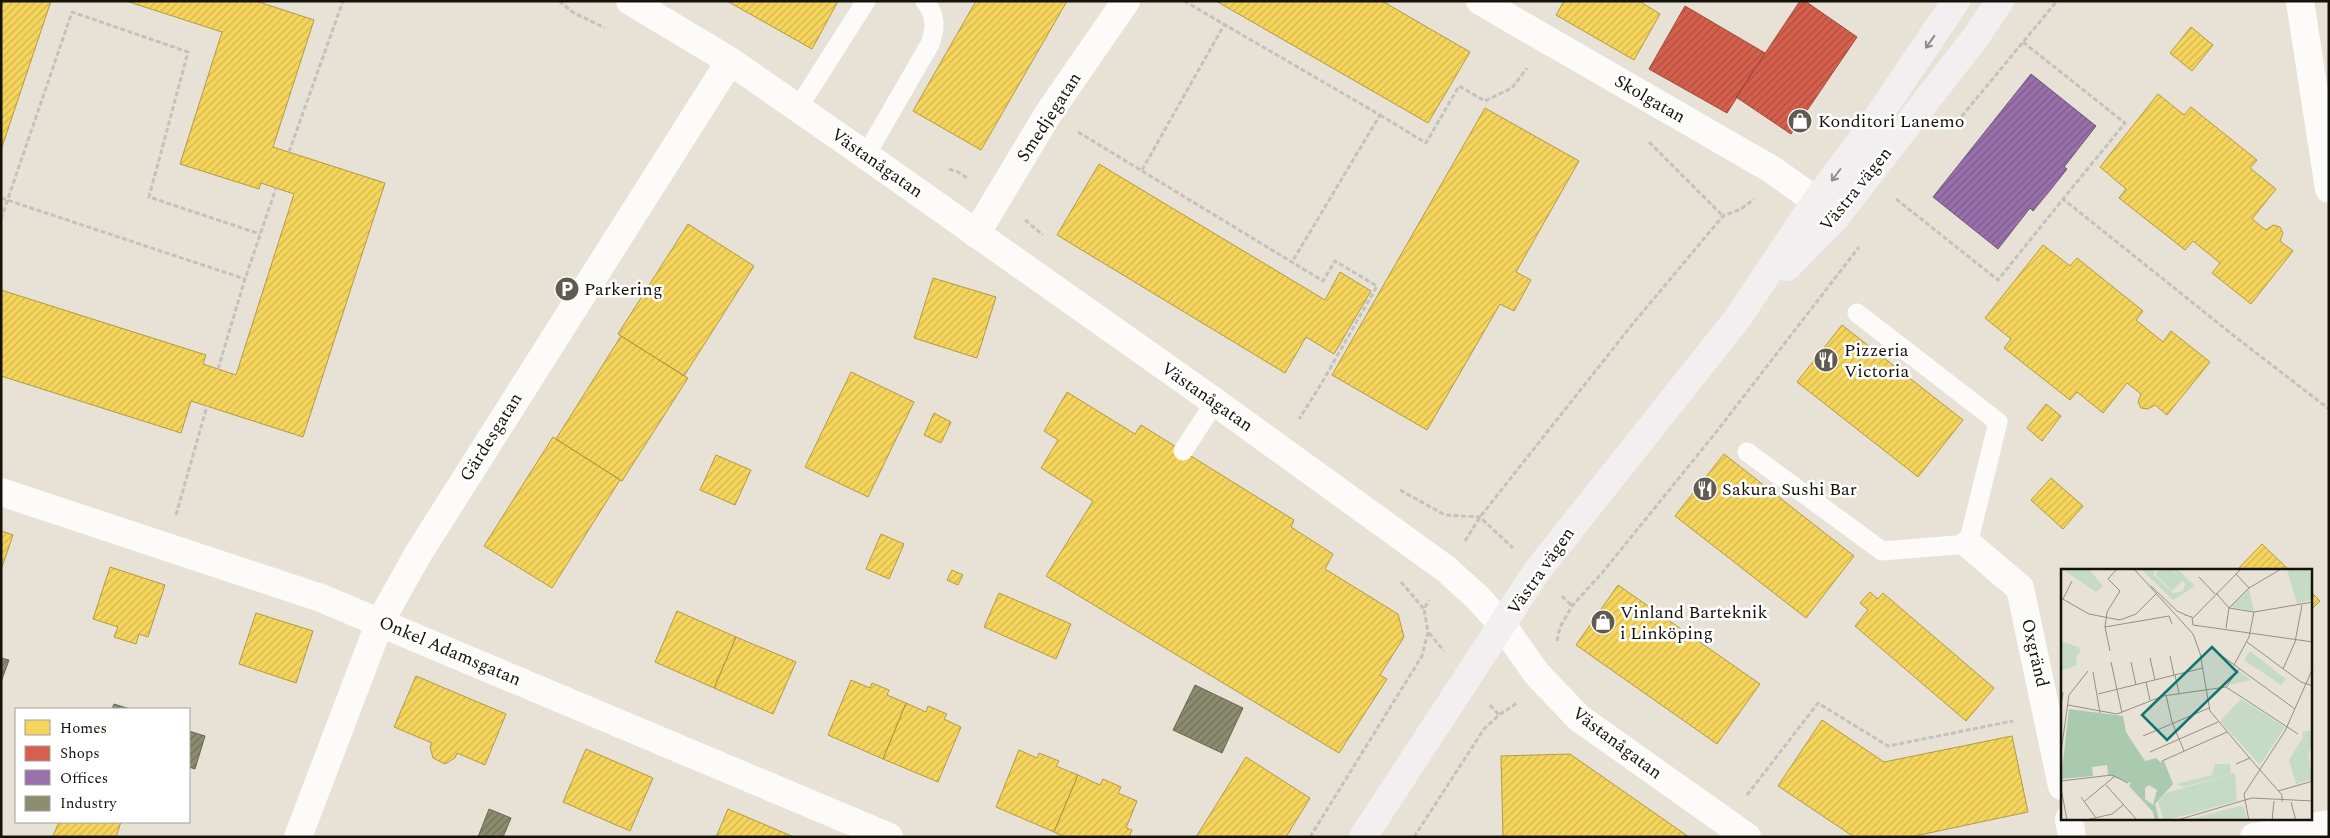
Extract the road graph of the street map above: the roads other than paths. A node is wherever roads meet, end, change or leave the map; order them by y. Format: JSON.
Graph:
{"nodes":[{"id":1,"x":630,"y":1,"type":"edge"},
{"id":2,"x":866,"y":1,"type":"edge"},
{"id":3,"x":925,"y":1,"type":"edge"},
{"id":4,"x":1126,"y":1,"type":"edge"},
{"id":5,"x":1480,"y":1,"type":"edge"},
{"id":6,"x":1956,"y":1,"type":"edge"},
{"id":7,"x":2000,"y":1,"type":"edge"},
{"id":8,"x":2300,"y":1,"type":"edge"},
{"id":9,"x":730,"y":61,"type":"junction"},
{"id":10,"x":798,"y":108,"type":"junction"},
{"id":11,"x":866,"y":155,"type":"junction"},
{"id":12,"x":2329,"y":190,"type":"edge"},
{"id":13,"x":1816,"y":201,"type":"junction"},
{"id":14,"x":976,"y":234,"type":"junction"},
{"id":15,"x":1857,"y":313,"type":"dead end"},
{"id":16,"x":1737,"y":319,"type":"junction"},
{"id":17,"x":1216,"y":402,"type":"junction"},
{"id":18,"x":1183,"y":451,"type":"dead end"},
{"id":19,"x":1747,"y":452,"type":"dead end"},
{"id":20,"x":1,"y":492,"type":"edge"},
{"id":21,"x":1968,"y":544,"type":"junction"},
{"id":22,"x":380,"y":622,"type":"junction"},
{"id":23,"x":1503,"y":626,"type":"junction"},
{"id":24,"x":2061,"y":781,"type":"edge"},
{"id":25,"x":2069,"y":820,"type":"edge"},
{"id":26,"x":2329,"y":824,"type":"edge"},
{"id":27,"x":1736,"y":830,"type":"edge"},
{"id":28,"x":298,"y":837,"type":"edge"},
{"id":29,"x":889,"y":837,"type":"edge"},
{"id":30,"x":1363,"y":837,"type":"edge"},
{"id":31,"x":2072,"y":837,"type":"edge"},
{"id":32,"x":2254,"y":837,"type":"edge"}],
"edges":[{"from":1,"to":9,"type":"street","name":"Västanågatan"},
{"from":2,"to":10,"type":"lane"},
{"from":3,"to":11,"type":"lane"},
{"from":4,"to":14,"type":"street","name":"Smedjegatan"},
{"from":5,"to":13,"type":"street","name":"Skolgatan"},
{"from":6,"to":13,"type":"main road","name":"Västra vägen","one_way":true},
{"from":7,"to":16,"type":"main road","name":"Västra vägen"},
{"from":8,"to":12,"type":"street"},
{"from":9,"to":10,"type":"street","name":"Västanågatan"},
{"from":9,"to":22,"type":"street","name":"Gärdesgatan"},
{"from":10,"to":11,"type":"street","name":"Västanågatan"},
{"from":11,"to":14,"type":"street","name":"Västanågatan"},
{"from":13,"to":16,"type":"main road","name":"Västra vägen"},
{"from":14,"to":17,"type":"street","name":"Västanågatan"},
{"from":15,"to":21,"type":"lane"},
{"from":16,"to":23,"type":"main road","name":"Västra vägen"},
{"from":17,"to":18,"type":"lane"},
{"from":17,"to":23,"type":"street","name":"Västanågatan"},
{"from":19,"to":21,"type":"lane"},
{"from":20,"to":22,"type":"street","name":"Onkel Adamsgatan"},
{"from":21,"to":24,"type":"street","name":"Oxgränd"},
{"from":22,"to":28,"type":"street","name":"Gärdesgatan"},
{"from":22,"to":29,"type":"street","name":"Onkel Adamsgatan"},
{"from":23,"to":27,"type":"street","name":"Västanågatan"},
{"from":23,"to":30,"type":"main road","name":"Västra vägen"},
{"from":25,"to":31,"type":"street"},
{"from":26,"to":32,"type":"street"}]}
